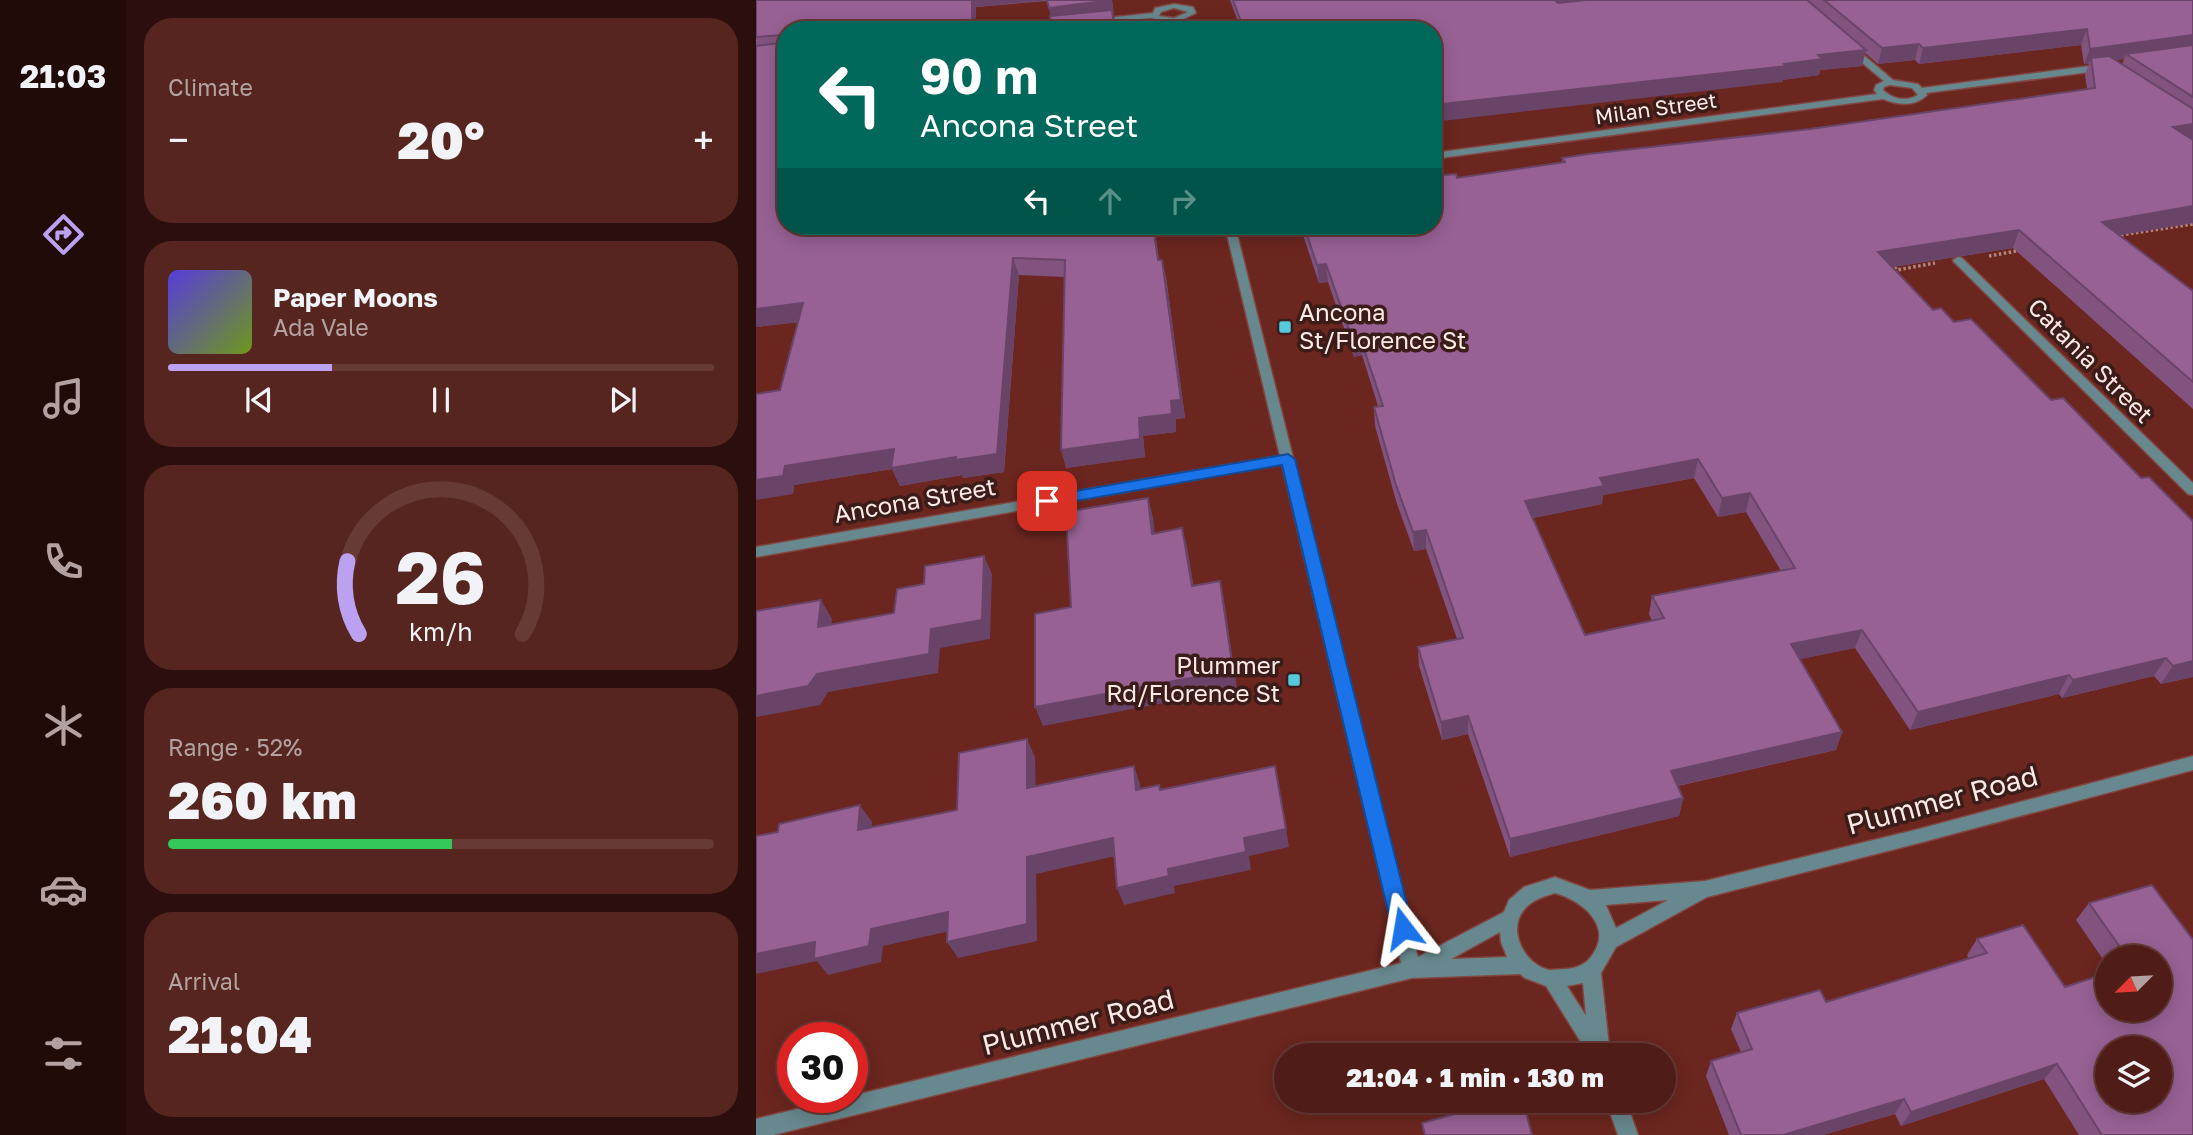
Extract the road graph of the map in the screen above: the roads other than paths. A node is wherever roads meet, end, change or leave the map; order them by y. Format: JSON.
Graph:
{"nodes":[{"id":1,"x":1163,"y":4,"type":"edge"},
{"id":2,"x":1184,"y":4,"type":"edge"},
{"id":3,"x":1153,"y":15,"type":"junction"},
{"id":4,"x":1099,"y":21,"type":"edge"},
{"id":5,"x":1168,"y":21,"type":"edge"},
{"id":6,"x":1188,"y":21,"type":"edge"},
{"id":7,"x":1847,"y":46,"type":"edge"},
{"id":8,"x":2113,"y":68,"type":"edge"},
{"id":9,"x":1890,"y":82,"type":"junction"},
{"id":10,"x":1922,"y":91,"type":"junction"},
{"id":11,"x":1883,"y":96,"type":"junction"},
{"id":12,"x":1442,"y":155,"type":"edge"},
{"id":13,"x":1232,"y":235,"type":"edge"},
{"id":14,"x":1958,"y":260,"type":"edge"},
{"id":15,"x":1288,"y":459,"type":"junction"},
{"id":16,"x":2193,"y":491,"type":"edge"},
{"id":17,"x":756,"y":552,"type":"edge"},
{"id":18,"x":2193,"y":763,"type":"edge"},
{"id":19,"x":1705,"y":889,"type":"junction"},
{"id":20,"x":1591,"y":898,"type":"junction"},
{"id":21,"x":1508,"y":919,"type":"junction"},
{"id":22,"x":1607,"y":942,"type":"junction"},
{"id":23,"x":1522,"y":965,"type":"junction"},
{"id":24,"x":1412,"y":969,"type":"junction"},
{"id":25,"x":1591,"y":969,"type":"junction"},
{"id":26,"x":1552,"y":979,"type":"junction"},
{"id":27,"x":1593,"y":1043,"type":"edge"},
{"id":28,"x":1599,"y":1043,"type":"edge"},
{"id":29,"x":1620,"y":1113,"type":"edge"},
{"id":30,"x":756,"y":1129,"type":"edge"},
{"id":31,"x":1628,"y":1135,"type":"edge"}],
"edges":[{"from":1,"to":2,"type":"street"},
{"from":1,"to":3,"type":"street"},
{"from":2,"to":6,"type":"street"},
{"from":3,"to":4,"type":"street"},
{"from":3,"to":5,"type":"street"},
{"from":7,"to":9,"type":"street"},
{"from":8,"to":10,"type":"street"},
{"from":9,"to":10,"type":"street"},
{"from":9,"to":11,"type":"street"},
{"from":10,"to":11,"type":"street","name":"Milan Street"},
{"from":11,"to":12,"type":"street","name":"Milan Street"},
{"from":13,"to":15,"type":"street"},
{"from":14,"to":16,"type":"street","name":"Catania Street"},
{"from":15,"to":17,"type":"street","name":"Ancona Street"},
{"from":15,"to":24,"type":"street"},
{"from":18,"to":19,"type":"street","name":"Plummer Road"},
{"from":19,"to":20,"type":"street","name":"Plummer Road"},
{"from":19,"to":22,"type":"street","name":"Plummer Road"},
{"from":20,"to":21,"type":"street"},
{"from":20,"to":22,"type":"street"},
{"from":21,"to":23,"type":"street"},
{"from":21,"to":24,"type":"street","name":"Plummer Road"},
{"from":22,"to":25,"type":"street"},
{"from":23,"to":24,"type":"street","name":"Plummer Road"},
{"from":23,"to":26,"type":"street"},
{"from":24,"to":30,"type":"street","name":"Plummer Road"},
{"from":25,"to":26,"type":"street"},
{"from":25,"to":28,"type":"street"},
{"from":26,"to":27,"type":"street"},
{"from":29,"to":31,"type":"street"}]}
